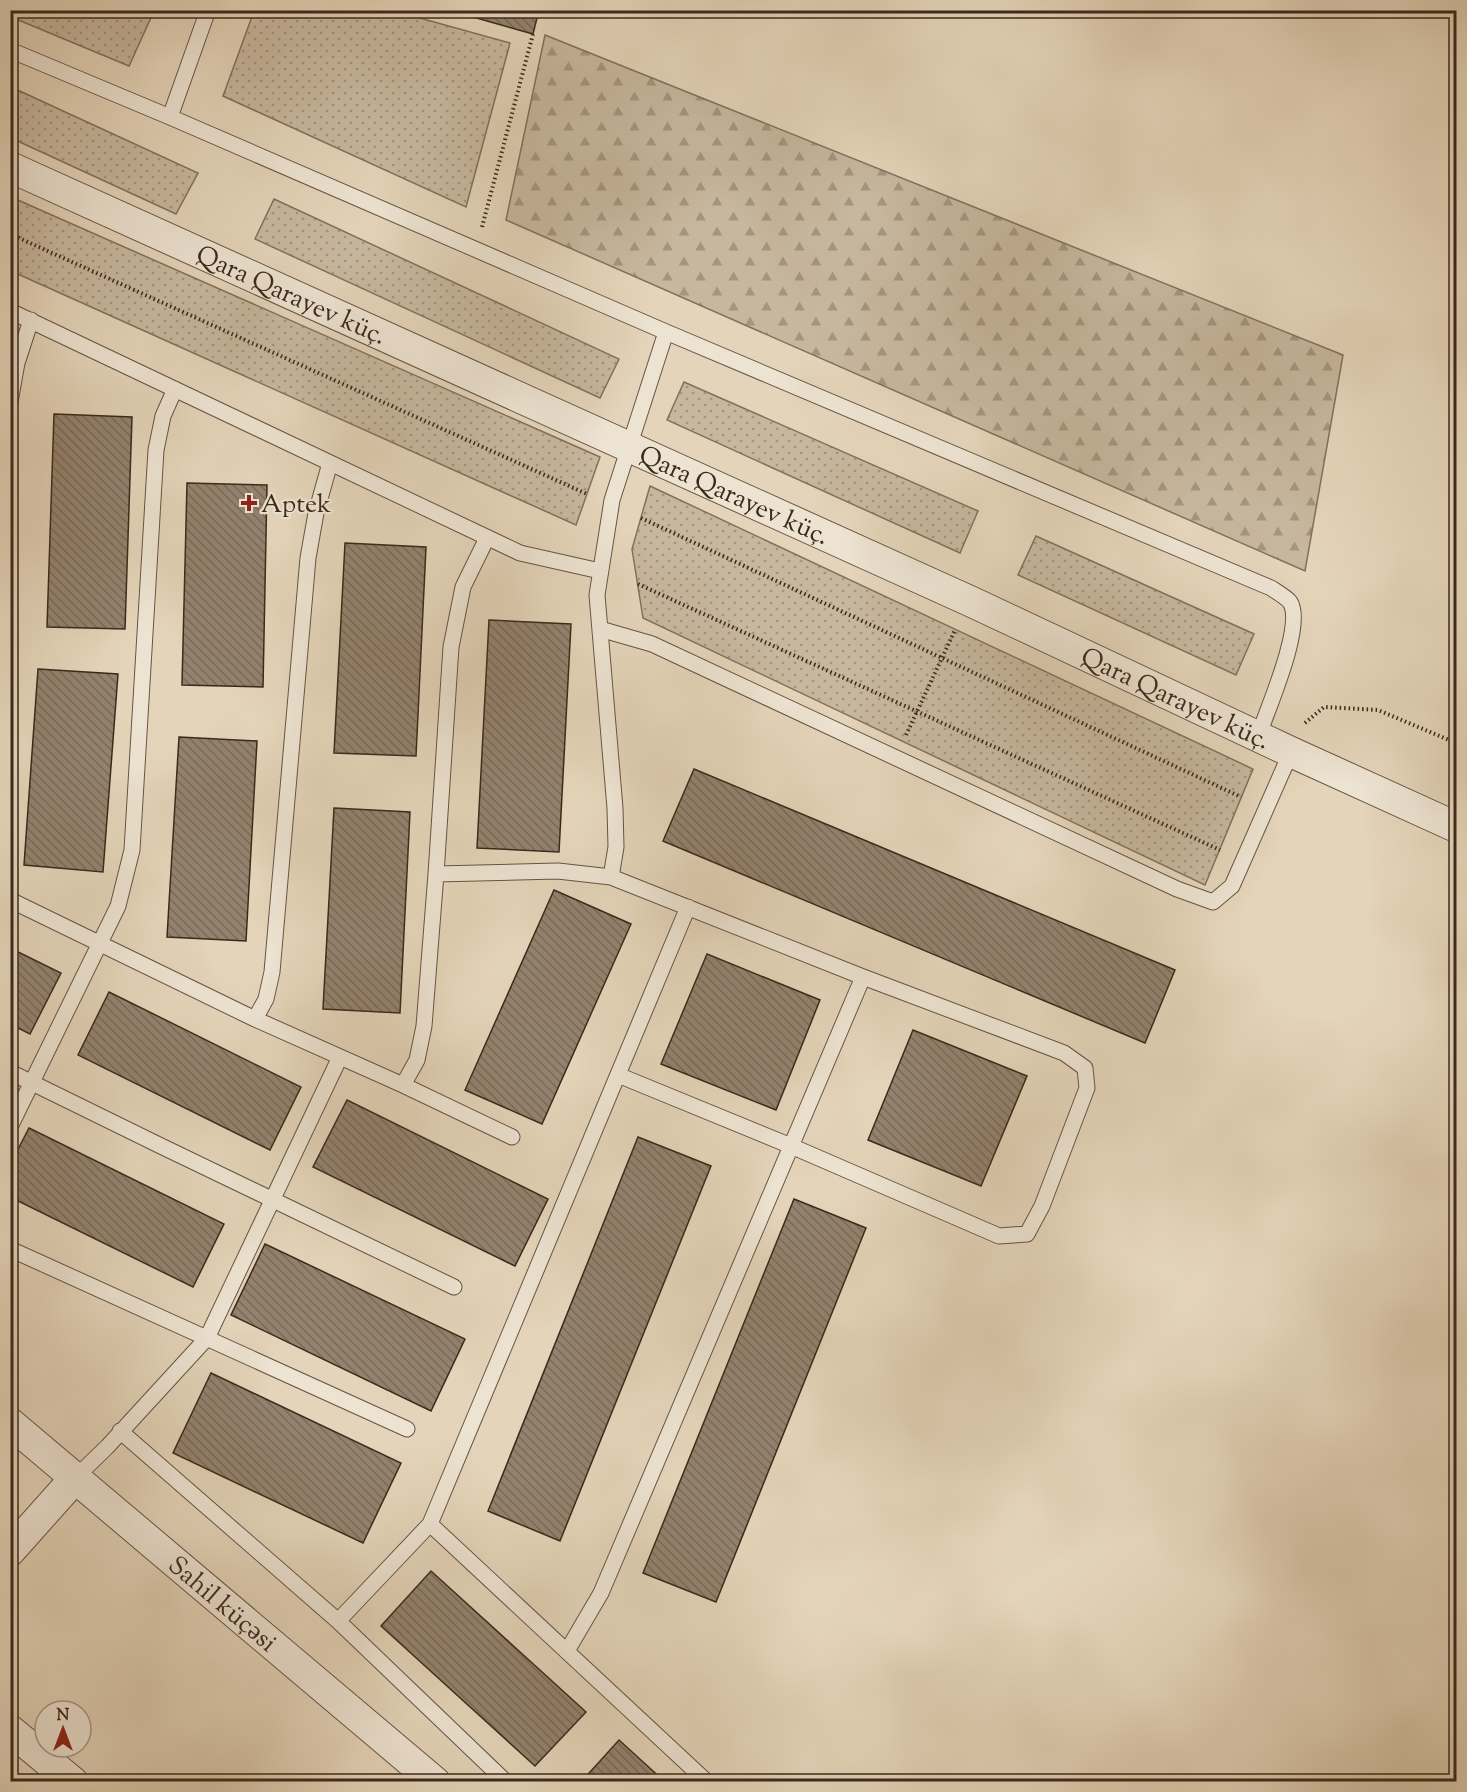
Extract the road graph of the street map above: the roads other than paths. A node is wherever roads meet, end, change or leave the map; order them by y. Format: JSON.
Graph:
{"nodes":[{"id":1,"x":208,"y":10,"type":"edge"},
{"id":2,"x":10,"y":50,"type":"edge"},
{"id":3,"x":170,"y":117,"type":"junction"},
{"id":4,"x":10,"y":166,"type":"edge"},
{"id":5,"x":10,"y":311,"type":"edge"},
{"id":6,"x":31,"y":320,"type":"junction"},
{"id":7,"x":666,"y":333,"type":"junction"},
{"id":8,"x":175,"y":389,"type":"junction"},
{"id":9,"x":10,"y":402,"type":"edge"},
{"id":10,"x":629,"y":447,"type":"junction"},
{"id":11,"x":330,"y":463,"type":"junction"},
{"id":12,"x":487,"y":538,"type":"junction"},
{"id":13,"x":600,"y":571,"type":"junction"},
{"id":14,"x":600,"y":629,"type":"junction"},
{"id":15,"x":1258,"y":737,"type":"junction"},
{"id":16,"x":1290,"y":752,"type":"junction"},
{"id":17,"x":1456,"y":827,"type":"edge"},
{"id":18,"x":436,"y":874,"type":"junction"},
{"id":19,"x":611,"y":877,"type":"junction"},
{"id":20,"x":10,"y":900,"type":"edge"},
{"id":21,"x":688,"y":907,"type":"junction"},
{"id":22,"x":101,"y":944,"type":"junction"},
{"id":23,"x":863,"y":977,"type":"junction"},
{"id":24,"x":255,"y":1019,"type":"junction"},
{"id":25,"x":340,"y":1057,"type":"junction"},
{"id":26,"x":10,"y":1071,"type":"edge"},
{"id":27,"x":618,"y":1075,"type":"junction"},
{"id":28,"x":33,"y":1082,"type":"junction"},
{"id":29,"x":403,"y":1085,"type":"junction"},
{"id":30,"x":10,"y":1127,"type":"edge"},
{"id":31,"x":512,"y":1137,"type":"dead end"},
{"id":32,"x":791,"y":1146,"type":"junction"},
{"id":33,"x":273,"y":1200,"type":"junction"},
{"id":34,"x":10,"y":1249,"type":"edge"},
{"id":35,"x":454,"y":1287,"type":"dead end"},
{"id":36,"x":207,"y":1338,"type":"junction"},
{"id":37,"x":10,"y":1423,"type":"edge"},
{"id":38,"x":406,"y":1429,"type":"dead end"},
{"id":39,"x":120,"y":1431,"type":"junction"},
{"id":40,"x":76,"y":1477,"type":"junction"},
{"id":41,"x":430,"y":1524,"type":"junction"},
{"id":42,"x":10,"y":1551,"type":"edge"},
{"id":43,"x":338,"y":1621,"type":"junction"},
{"id":44,"x":567,"y":1651,"type":"junction"},
{"id":45,"x":10,"y":1730,"type":"edge"},
{"id":46,"x":73,"y":1782,"type":"edge"},
{"id":47,"x":435,"y":1782,"type":"edge"},
{"id":48,"x":506,"y":1782,"type":"edge"},
{"id":49,"x":707,"y":1782,"type":"edge"}],
"edges":[{"from":1,"to":3,"type":"lane"},
{"from":2,"to":3,"type":"lane"},
{"from":3,"to":7,"type":"lane"},
{"from":4,"to":10,"type":"street","name":"Qara Qarayev küç."},
{"from":5,"to":6,"type":"lane"},
{"from":6,"to":8,"type":"lane"},
{"from":6,"to":9,"type":"lane"},
{"from":7,"to":10,"type":"lane"},
{"from":7,"to":15,"type":"lane"},
{"from":8,"to":11,"type":"lane"},
{"from":8,"to":22,"type":"lane"},
{"from":10,"to":13,"type":"lane"},
{"from":10,"to":15,"type":"street","name":"Qara Qarayev küç."},
{"from":11,"to":12,"type":"lane"},
{"from":11,"to":24,"type":"lane"},
{"from":12,"to":13,"type":"lane"},
{"from":12,"to":18,"type":"lane"},
{"from":13,"to":14,"type":"lane"},
{"from":14,"to":16,"type":"lane"},
{"from":14,"to":19,"type":"lane"},
{"from":15,"to":16,"type":"street","name":"Qara Qarayev küç."},
{"from":16,"to":17,"type":"street","name":"Qara Qarayev küç."},
{"from":18,"to":19,"type":"lane"},
{"from":18,"to":29,"type":"lane"},
{"from":19,"to":21,"type":"lane"},
{"from":20,"to":22,"type":"lane"},
{"from":21,"to":23,"type":"lane"},
{"from":21,"to":27,"type":"lane"},
{"from":22,"to":24,"type":"lane"},
{"from":22,"to":28,"type":"lane"},
{"from":23,"to":32,"type":"lane"},
{"from":23,"to":32,"type":"lane"},
{"from":24,"to":25,"type":"lane"},
{"from":25,"to":29,"type":"lane"},
{"from":25,"to":33,"type":"lane"},
{"from":26,"to":28,"type":"lane"},
{"from":27,"to":32,"type":"lane"},
{"from":27,"to":41,"type":"lane"},
{"from":28,"to":30,"type":"lane"},
{"from":28,"to":33,"type":"lane"},
{"from":29,"to":31,"type":"lane"},
{"from":32,"to":44,"type":"lane"},
{"from":33,"to":35,"type":"lane"},
{"from":33,"to":36,"type":"lane"},
{"from":34,"to":36,"type":"lane"},
{"from":36,"to":38,"type":"lane"},
{"from":36,"to":39,"type":"lane"},
{"from":37,"to":40,"type":"street","name":"Sahil küçəsi"},
{"from":39,"to":40,"type":"lane"},
{"from":39,"to":43,"type":"lane"},
{"from":40,"to":42,"type":"street"},
{"from":40,"to":47,"type":"street","name":"Sahil küçəsi"},
{"from":41,"to":43,"type":"lane"},
{"from":41,"to":44,"type":"lane"},
{"from":43,"to":48,"type":"lane"},
{"from":44,"to":49,"type":"lane"},
{"from":45,"to":46,"type":"street"}]}
